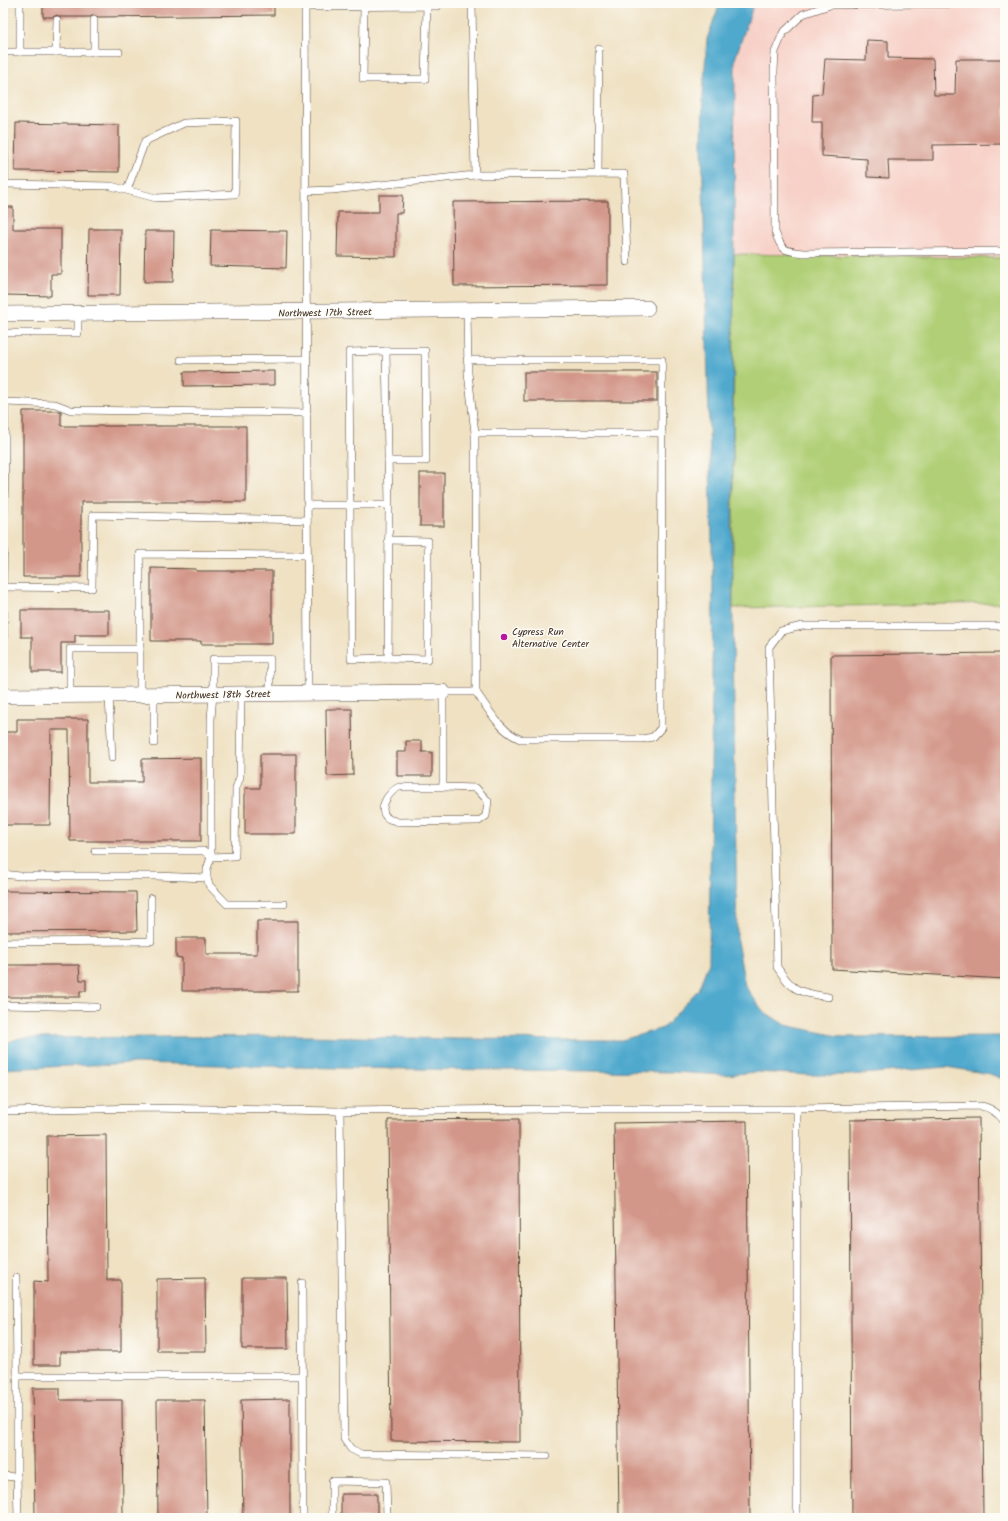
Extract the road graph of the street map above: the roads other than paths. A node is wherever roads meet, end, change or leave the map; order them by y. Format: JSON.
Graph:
{"nodes":[{"id":1,"x":20,"y":3,"type":"edge"},
{"id":2,"x":437,"y":3,"type":"edge"},
{"id":3,"x":472,"y":3,"type":"edge"},
{"id":4,"x":1005,"y":3,"type":"edge"},
{"id":5,"x":305,"y":5,"type":"edge"},
{"id":6,"x":426,"y":6,"type":"junction"},
{"id":7,"x":364,"y":7,"type":"junction"},
{"id":8,"x":57,"y":20,"type":"dead end"},
{"id":9,"x":94,"y":20,"type":"dead end"},
{"id":10,"x":599,"y":49,"type":"dead end"},
{"id":11,"x":3,"y":52,"type":"edge"},
{"id":12,"x":20,"y":52,"type":"junction"},
{"id":13,"x":56,"y":52,"type":"junction"},
{"id":14,"x":94,"y":52,"type":"junction"},
{"id":15,"x":119,"y":52,"type":"dead end"},
{"id":16,"x":4,"y":136,"type":"dead end"},
{"id":17,"x":598,"y":174,"type":"junction"},
{"id":18,"x":475,"y":175,"type":"junction"},
{"id":19,"x":4,"y":184,"type":"edge"},
{"id":20,"x":127,"y":190,"type":"junction"},
{"id":21,"x":306,"y":191,"type":"junction"},
{"id":22,"x":1005,"y":251,"type":"edge"},
{"id":23,"x":627,"y":262,"type":"dead end"},
{"id":24,"x":647,"y":308,"type":"dead end"},
{"id":25,"x":467,"y":310,"type":"junction"},
{"id":26,"x":306,"y":312,"type":"junction"},
{"id":27,"x":3,"y":314,"type":"edge"},
{"id":28,"x":78,"y":314,"type":"junction"},
{"id":29,"x":3,"y":333,"type":"edge"},
{"id":30,"x":386,"y":351,"type":"junction"},
{"id":31,"x":181,"y":360,"type":"dead end"},
{"id":32,"x":307,"y":360,"type":"junction"},
{"id":33,"x":467,"y":360,"type":"junction"},
{"id":34,"x":4,"y":402,"type":"edge"},
{"id":35,"x":307,"y":413,"type":"junction"},
{"id":36,"x":475,"y":433,"type":"junction"},
{"id":37,"x":662,"y":433,"type":"junction"},
{"id":38,"x":388,"y":461,"type":"junction"},
{"id":39,"x":307,"y":505,"type":"junction"},
{"id":40,"x":349,"y":505,"type":"junction"},
{"id":41,"x":389,"y":505,"type":"junction"},
{"id":42,"x":308,"y":520,"type":"junction"},
{"id":43,"x":388,"y":540,"type":"junction"},
{"id":44,"x":307,"y":555,"type":"junction"},
{"id":45,"x":3,"y":587,"type":"edge"},
{"id":46,"x":4,"y":614,"type":"dead end"},
{"id":47,"x":1005,"y":626,"type":"edge"},
{"id":48,"x":140,"y":649,"type":"junction"},
{"id":49,"x":388,"y":658,"type":"junction"},
{"id":50,"x":443,"y":692,"type":"junction"},
{"id":51,"x":476,"y":692,"type":"junction"},
{"id":52,"x":308,"y":693,"type":"junction"},
{"id":53,"x":213,"y":694,"type":"junction"},
{"id":54,"x":241,"y":694,"type":"junction"},
{"id":55,"x":270,"y":694,"type":"junction"},
{"id":56,"x":147,"y":695,"type":"junction"},
{"id":57,"x":4,"y":696,"type":"edge"},
{"id":58,"x":70,"y":696,"type":"junction"},
{"id":59,"x":109,"y":696,"type":"junction"},
{"id":60,"x":154,"y":743,"type":"dead end"},
{"id":61,"x":112,"y":758,"type":"dead end"},
{"id":62,"x":443,"y":787,"type":"junction"},
{"id":63,"x":95,"y":851,"type":"dead end"},
{"id":64,"x":211,"y":857,"type":"junction"},
{"id":65,"x":3,"y":874,"type":"edge"},
{"id":66,"x":207,"y":878,"type":"junction"},
{"id":67,"x":151,"y":898,"type":"dead end"},
{"id":68,"x":284,"y":904,"type":"dead end"},
{"id":69,"x":3,"y":942,"type":"edge"},
{"id":70,"x":828,"y":997,"type":"dead end"},
{"id":71,"x":3,"y":1005,"type":"edge"},
{"id":72,"x":96,"y":1007,"type":"dead end"},
{"id":73,"x":797,"y":1109,"type":"junction"},
{"id":74,"x":3,"y":1111,"type":"edge"},
{"id":75,"x":340,"y":1111,"type":"junction"},
{"id":76,"x":1005,"y":1122,"type":"edge"},
{"id":77,"x":16,"y":1278,"type":"dead end"},
{"id":78,"x":302,"y":1283,"type":"dead end"},
{"id":79,"x":17,"y":1376,"type":"junction"},
{"id":80,"x":301,"y":1376,"type":"junction"},
{"id":81,"x":547,"y":1456,"type":"dead end"},
{"id":82,"x":3,"y":1476,"type":"edge"},
{"id":83,"x":17,"y":1477,"type":"junction"},
{"id":84,"x":18,"y":1518,"type":"edge"},
{"id":85,"x":303,"y":1518,"type":"edge"},
{"id":86,"x":332,"y":1518,"type":"edge"},
{"id":87,"x":387,"y":1518,"type":"edge"},
{"id":88,"x":797,"y":1518,"type":"edge"}],
"edges":[{"from":1,"to":12,"type":"lane"},
{"from":2,"to":6,"type":"lane"},
{"from":3,"to":18,"type":"lane"},
{"from":4,"to":22,"type":"lane"},
{"from":5,"to":7,"type":"lane"},
{"from":5,"to":21,"type":"lane"},
{"from":6,"to":7,"type":"lane"},
{"from":6,"to":7,"type":"lane"},
{"from":8,"to":13,"type":"lane"},
{"from":9,"to":14,"type":"lane"},
{"from":10,"to":17,"type":"lane"},
{"from":11,"to":12,"type":"lane"},
{"from":12,"to":13,"type":"lane"},
{"from":13,"to":14,"type":"lane"},
{"from":14,"to":15,"type":"lane"},
{"from":16,"to":19,"type":"lane"},
{"from":17,"to":18,"type":"lane"},
{"from":17,"to":23,"type":"lane"},
{"from":18,"to":21,"type":"lane"},
{"from":19,"to":20,"type":"lane"},
{"from":20,"to":20,"type":"lane"},
{"from":21,"to":26,"type":"lane"},
{"from":24,"to":25,"type":"street","name":"Northwest 17th Street"},
{"from":25,"to":26,"type":"street","name":"Northwest 17th Street"},
{"from":25,"to":33,"type":"lane"},
{"from":26,"to":28,"type":"street","name":"Northwest 17th Street"},
{"from":26,"to":32,"type":"lane"},
{"from":27,"to":28,"type":"street","name":"Northwest 17th Street"},
{"from":28,"to":29,"type":"lane"},
{"from":30,"to":38,"type":"lane"},
{"from":30,"to":38,"type":"lane"},
{"from":30,"to":40,"type":"lane"},
{"from":31,"to":32,"type":"lane"},
{"from":32,"to":35,"type":"lane"},
{"from":33,"to":36,"type":"lane"},
{"from":33,"to":37,"type":"lane"},
{"from":34,"to":35,"type":"lane"},
{"from":34,"to":45,"type":"lane"},
{"from":35,"to":39,"type":"lane"},
{"from":36,"to":37,"type":"lane"},
{"from":36,"to":51,"type":"lane"},
{"from":37,"to":51,"type":"lane"},
{"from":38,"to":41,"type":"lane"},
{"from":39,"to":40,"type":"lane"},
{"from":39,"to":42,"type":"lane"},
{"from":40,"to":41,"type":"lane"},
{"from":40,"to":49,"type":"lane"},
{"from":41,"to":43,"type":"lane"},
{"from":42,"to":44,"type":"lane"},
{"from":42,"to":45,"type":"lane"},
{"from":43,"to":49,"type":"lane"},
{"from":43,"to":49,"type":"lane"},
{"from":44,"to":48,"type":"lane"},
{"from":44,"to":52,"type":"lane"},
{"from":46,"to":57,"type":"lane"},
{"from":47,"to":70,"type":"lane"},
{"from":48,"to":56,"type":"lane"},
{"from":48,"to":58,"type":"lane"},
{"from":50,"to":51,"type":"lane"},
{"from":50,"to":52,"type":"street","name":"Northwest 18th Street"},
{"from":50,"to":62,"type":"lane"},
{"from":52,"to":55,"type":"street","name":"Northwest 18th Street"},
{"from":53,"to":54,"type":"street","name":"Northwest 18th Street"},
{"from":53,"to":55,"type":"lane"},
{"from":53,"to":56,"type":"street","name":"Northwest 18th Street"},
{"from":53,"to":64,"type":"lane"},
{"from":54,"to":55,"type":"street","name":"Northwest 18th Street"},
{"from":54,"to":64,"type":"lane"},
{"from":56,"to":59,"type":"street","name":"Northwest 18th Street"},
{"from":56,"to":60,"type":"lane"},
{"from":57,"to":58,"type":"street","name":"Northwest 18th Street"},
{"from":58,"to":59,"type":"street","name":"Northwest 18th Street"},
{"from":59,"to":61,"type":"lane"},
{"from":62,"to":62,"type":"lane"},
{"from":63,"to":64,"type":"lane"},
{"from":64,"to":66,"type":"lane"},
{"from":65,"to":66,"type":"lane"},
{"from":66,"to":68,"type":"lane"},
{"from":67,"to":69,"type":"lane"},
{"from":71,"to":72,"type":"lane"},
{"from":73,"to":75,"type":"lane"},
{"from":73,"to":76,"type":"lane"},
{"from":73,"to":88,"type":"lane"},
{"from":74,"to":75,"type":"lane"},
{"from":75,"to":81,"type":"lane"},
{"from":77,"to":79,"type":"lane"},
{"from":78,"to":80,"type":"lane"},
{"from":79,"to":80,"type":"lane"},
{"from":79,"to":83,"type":"lane"},
{"from":80,"to":85,"type":"lane"},
{"from":82,"to":83,"type":"lane"},
{"from":83,"to":84,"type":"lane"},
{"from":86,"to":87,"type":"lane"}]}
